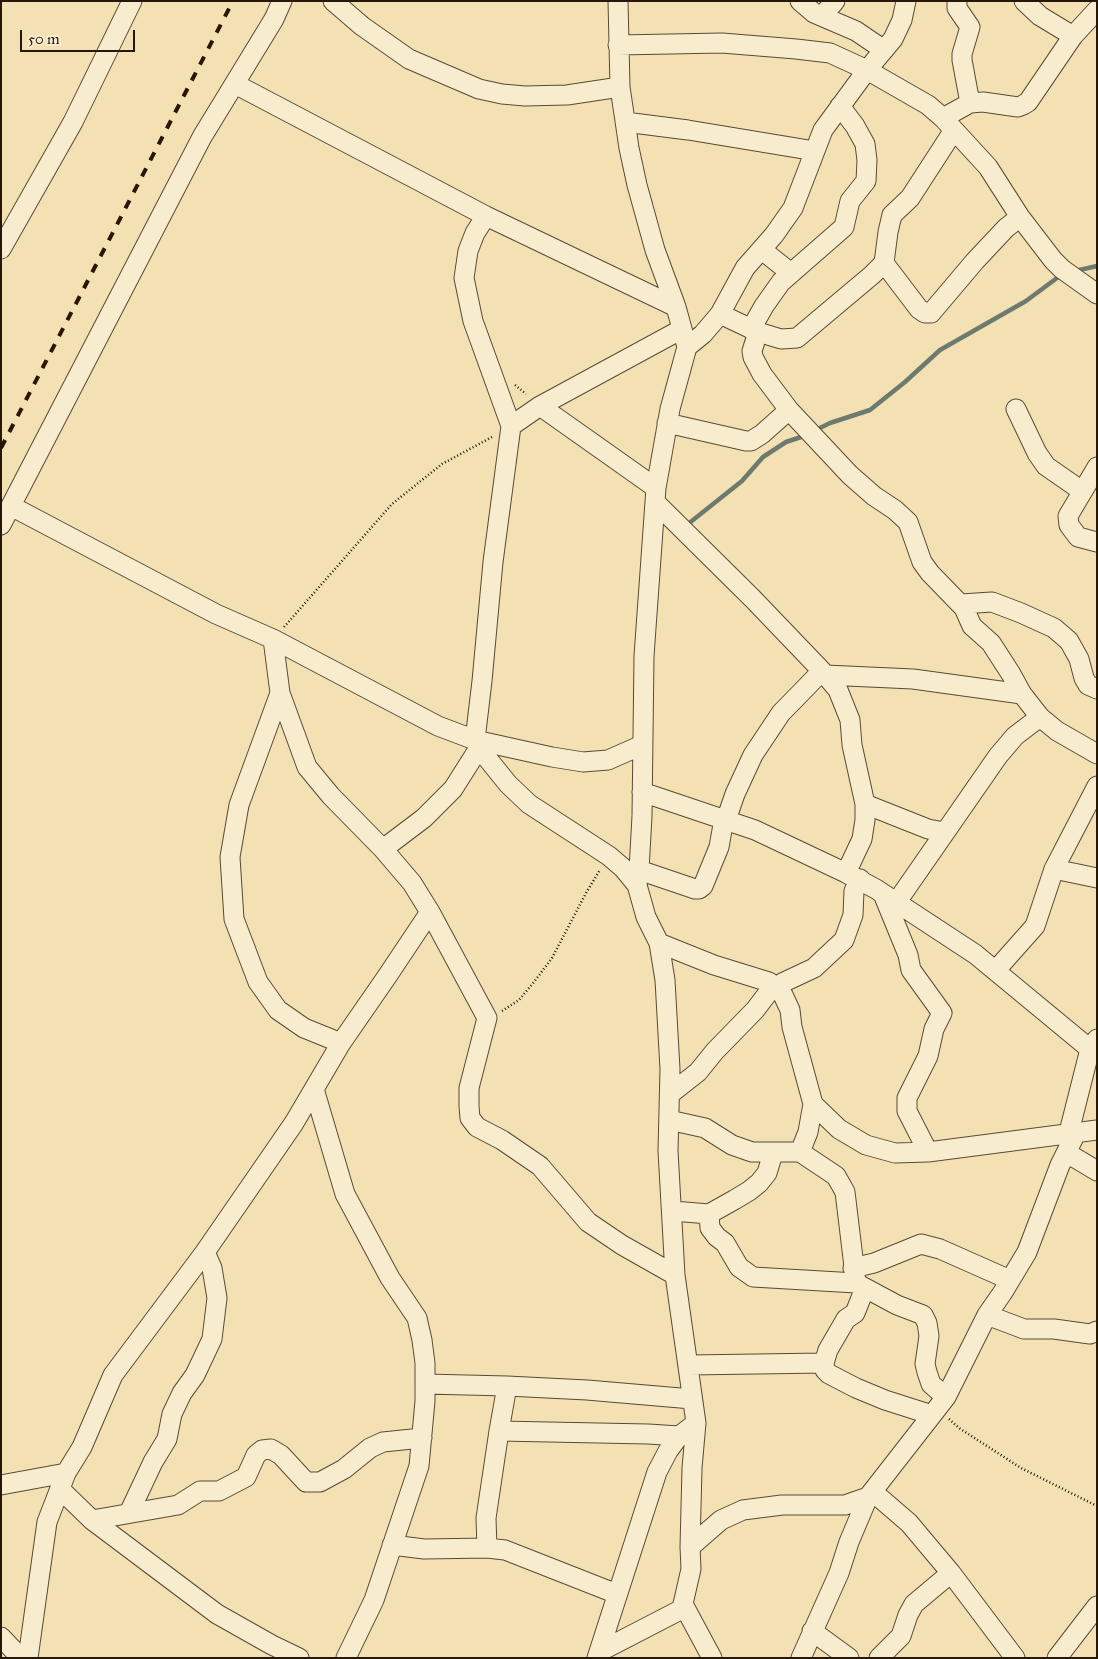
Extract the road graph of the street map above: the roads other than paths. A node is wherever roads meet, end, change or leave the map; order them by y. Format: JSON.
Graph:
{"nodes":[{"id":1,"x":132,"y":1,"type":"edge"},
{"id":2,"x":282,"y":1,"type":"edge"},
{"id":3,"x":618,"y":1,"type":"edge"},
{"id":4,"x":800,"y":1,"type":"edge"},
{"id":5,"x":835,"y":1,"type":"edge"},
{"id":6,"x":906,"y":1,"type":"edge"},
{"id":7,"x":957,"y":1,"type":"edge"},
{"id":8,"x":1024,"y":1,"type":"edge"},
{"id":9,"x":337,"y":2,"type":"edge"},
{"id":10,"x":1096,"y":11,"type":"edge"},
{"id":11,"x":822,"y":16,"type":"junction"},
{"id":12,"x":1073,"y":36,"type":"junction"},
{"id":13,"x":618,"y":46,"type":"junction"},
{"id":14,"x":884,"y":50,"type":"junction"},
{"id":15,"x":867,"y":70,"type":"junction"},
{"id":16,"x":235,"y":84,"type":"junction"},
{"id":17,"x":620,"y":87,"type":"junction"},
{"id":18,"x":970,"y":103,"type":"junction"},
{"id":19,"x":840,"y":106,"type":"junction"},
{"id":20,"x":625,"y":122,"type":"junction"},
{"id":21,"x":948,"y":124,"type":"junction"},
{"id":22,"x":815,"y":151,"type":"junction"},
{"id":23,"x":486,"y":216,"type":"junction"},
{"id":24,"x":1020,"y":217,"type":"junction"},
{"id":25,"x":1,"y":249,"type":"edge"},
{"id":26,"x":762,"y":250,"type":"junction"},
{"id":27,"x":884,"y":263,"type":"junction"},
{"id":28,"x":791,"y":274,"type":"junction"},
{"id":29,"x":1097,"y":294,"type":"edge"},
{"id":30,"x":676,"y":307,"type":"junction"},
{"id":31,"x":720,"y":314,"type":"junction"},
{"id":32,"x":682,"y":329,"type":"junction"},
{"id":33,"x":755,"y":330,"type":"junction"},
{"id":34,"x":687,"y":347,"type":"junction"},
{"id":35,"x":540,"y":406,"type":"junction"},
{"id":36,"x":1016,"y":409,"type":"dead end"},
{"id":37,"x":789,"y":410,"type":"junction"},
{"id":38,"x":667,"y":423,"type":"junction"},
{"id":39,"x":511,"y":426,"type":"junction"},
{"id":40,"x":1097,"y":467,"type":"edge"},
{"id":41,"x":1082,"y":491,"type":"junction"},
{"id":42,"x":656,"y":495,"type":"junction"},
{"id":43,"x":11,"y":506,"type":"junction"},
{"id":44,"x":1,"y":525,"type":"edge"},
{"id":45,"x":1097,"y":542,"type":"edge"},
{"id":46,"x":961,"y":604,"type":"junction"},
{"id":47,"x":273,"y":639,"type":"junction"},
{"id":48,"x":823,"y":673,"type":"junction"},
{"id":49,"x":1097,"y":689,"type":"edge"},
{"id":50,"x":280,"y":693,"type":"junction"},
{"id":51,"x":1022,"y":694,"type":"junction"},
{"id":52,"x":1040,"y":718,"type":"junction"},
{"id":53,"x":477,"y":744,"type":"junction"},
{"id":54,"x":642,"y":745,"type":"junction"},
{"id":55,"x":1097,"y":754,"type":"edge"},
{"id":56,"x":1097,"y":786,"type":"edge"},
{"id":57,"x":642,"y":792,"type":"junction"},
{"id":58,"x":865,"y":804,"type":"junction"},
{"id":59,"x":725,"y":819,"type":"junction"},
{"id":60,"x":944,"y":832,"type":"junction"},
{"id":61,"x":383,"y":849,"type":"junction"},
{"id":62,"x":1054,"y":869,"type":"junction"},
{"id":63,"x":853,"y":876,"type":"junction"},
{"id":64,"x":638,"y":878,"type":"junction"},
{"id":65,"x":1097,"y":878,"type":"edge"},
{"id":66,"x":890,"y":898,"type":"junction"},
{"id":67,"x":430,"y":912,"type":"junction"},
{"id":68,"x":659,"y":943,"type":"junction"},
{"id":69,"x":996,"y":970,"type":"junction"},
{"id":70,"x":776,"y":987,"type":"junction"},
{"id":71,"x":341,"y":1043,"type":"junction"},
{"id":72,"x":1093,"y":1044,"type":"edge"},
{"id":73,"x":314,"y":1089,"type":"junction"},
{"id":74,"x":670,"y":1094,"type":"junction"},
{"id":75,"x":813,"y":1104,"type":"junction"},
{"id":76,"x":669,"y":1120,"type":"junction"},
{"id":77,"x":1097,"y":1130,"type":"edge"},
{"id":78,"x":1073,"y":1132,"type":"junction"},
{"id":79,"x":800,"y":1152,"type":"junction"},
{"id":80,"x":928,"y":1152,"type":"junction"},
{"id":81,"x":773,"y":1153,"type":"junction"},
{"id":82,"x":1067,"y":1154,"type":"junction"},
{"id":83,"x":1097,"y":1171,"type":"edge"},
{"id":84,"x":673,"y":1211,"type":"junction"},
{"id":85,"x":709,"y":1214,"type":"junction"},
{"id":86,"x":205,"y":1252,"type":"junction"},
{"id":87,"x":676,"y":1275,"type":"junction"},
{"id":88,"x":858,"y":1279,"type":"junction"},
{"id":89,"x":1010,"y":1280,"type":"junction"},
{"id":90,"x":987,"y":1315,"type":"junction"},
{"id":91,"x":1097,"y":1331,"type":"edge"},
{"id":92,"x":824,"y":1364,"type":"junction"},
{"id":93,"x":689,"y":1365,"type":"junction"},
{"id":94,"x":425,"y":1384,"type":"junction"},
{"id":95,"x":507,"y":1386,"type":"junction"},
{"id":96,"x":692,"y":1399,"type":"junction"},
{"id":97,"x":939,"y":1407,"type":"junction"},
{"id":98,"x":696,"y":1423,"type":"junction"},
{"id":99,"x":499,"y":1431,"type":"junction"},
{"id":100,"x":679,"y":1436,"type":"junction"},
{"id":101,"x":422,"y":1438,"type":"junction"},
{"id":102,"x":63,"y":1481,"type":"junction"},
{"id":103,"x":1,"y":1485,"type":"edge"},
{"id":104,"x":871,"y":1495,"type":"junction"},
{"id":105,"x":129,"y":1513,"type":"junction"},
{"id":106,"x":92,"y":1520,"type":"junction"},
{"id":107,"x":392,"y":1546,"type":"junction"},
{"id":108,"x":690,"y":1547,"type":"junction"},
{"id":109,"x":487,"y":1548,"type":"junction"},
{"id":110,"x":951,"y":1573,"type":"junction"},
{"id":111,"x":617,"y":1594,"type":"junction"},
{"id":112,"x":1097,"y":1606,"type":"edge"},
{"id":113,"x":684,"y":1608,"type":"junction"},
{"id":114,"x":812,"y":1631,"type":"junction"},
{"id":115,"x":1,"y":1637,"type":"edge"},
{"id":116,"x":598,"y":1655,"type":"edge"},
{"id":117,"x":21,"y":1658,"type":"edge"},
{"id":118,"x":28,"y":1658,"type":"edge"},
{"id":119,"x":299,"y":1658,"type":"edge"},
{"id":120,"x":346,"y":1658,"type":"edge"},
{"id":121,"x":712,"y":1658,"type":"edge"},
{"id":122,"x":801,"y":1658,"type":"edge"},
{"id":123,"x":849,"y":1658,"type":"edge"},
{"id":124,"x":879,"y":1658,"type":"edge"},
{"id":125,"x":1016,"y":1658,"type":"edge"},
{"id":126,"x":1058,"y":1658,"type":"edge"}],
"edges":[{"from":1,"to":25,"type":"street"},
{"from":2,"to":16,"type":"street"},
{"from":3,"to":13,"type":"street"},
{"from":4,"to":11,"type":"street"},
{"from":5,"to":11,"type":"street"},
{"from":6,"to":14,"type":"street"},
{"from":7,"to":18,"type":"street"},
{"from":8,"to":12,"type":"street"},
{"from":9,"to":17,"type":"street"},
{"from":10,"to":12,"type":"street"},
{"from":11,"to":14,"type":"street"},
{"from":12,"to":18,"type":"street"},
{"from":13,"to":15,"type":"street"},
{"from":13,"to":17,"type":"street"},
{"from":14,"to":15,"type":"street"},
{"from":15,"to":19,"type":"street"},
{"from":15,"to":21,"type":"street"},
{"from":16,"to":23,"type":"street"},
{"from":16,"to":43,"type":"street"},
{"from":17,"to":20,"type":"street"},
{"from":18,"to":21,"type":"street"},
{"from":19,"to":22,"type":"street"},
{"from":19,"to":28,"type":"street"},
{"from":20,"to":22,"type":"street"},
{"from":20,"to":30,"type":"street"},
{"from":21,"to":24,"type":"street"},
{"from":21,"to":27,"type":"street"},
{"from":22,"to":26,"type":"street"},
{"from":23,"to":30,"type":"street"},
{"from":23,"to":39,"type":"street"},
{"from":24,"to":27,"type":"street"},
{"from":24,"to":29,"type":"street"},
{"from":26,"to":28,"type":"street"},
{"from":26,"to":31,"type":"street"},
{"from":27,"to":33,"type":"street"},
{"from":28,"to":33,"type":"street"},
{"from":30,"to":32,"type":"street"},
{"from":31,"to":33,"type":"street"},
{"from":31,"to":34,"type":"street"},
{"from":32,"to":34,"type":"street"},
{"from":32,"to":35,"type":"street"},
{"from":33,"to":37,"type":"street"},
{"from":34,"to":38,"type":"street"},
{"from":35,"to":39,"type":"street"},
{"from":35,"to":42,"type":"street"},
{"from":36,"to":41,"type":"street"},
{"from":37,"to":38,"type":"street"},
{"from":37,"to":46,"type":"street"},
{"from":38,"to":42,"type":"street"},
{"from":39,"to":53,"type":"street"},
{"from":40,"to":41,"type":"street"},
{"from":41,"to":45,"type":"street"},
{"from":42,"to":48,"type":"street"},
{"from":42,"to":54,"type":"street"},
{"from":43,"to":44,"type":"street"},
{"from":43,"to":47,"type":"street"},
{"from":46,"to":49,"type":"street"},
{"from":46,"to":51,"type":"street"},
{"from":47,"to":50,"type":"street"},
{"from":47,"to":53,"type":"street"},
{"from":48,"to":51,"type":"street"},
{"from":48,"to":58,"type":"street"},
{"from":48,"to":59,"type":"street"},
{"from":50,"to":61,"type":"street"},
{"from":50,"to":71,"type":"street"},
{"from":51,"to":52,"type":"street"},
{"from":52,"to":55,"type":"street"},
{"from":52,"to":60,"type":"street"},
{"from":53,"to":54,"type":"street"},
{"from":53,"to":61,"type":"street"},
{"from":53,"to":64,"type":"street"},
{"from":54,"to":57,"type":"street"},
{"from":56,"to":62,"type":"street"},
{"from":57,"to":59,"type":"street"},
{"from":57,"to":64,"type":"street"},
{"from":58,"to":60,"type":"street"},
{"from":58,"to":63,"type":"street"},
{"from":59,"to":63,"type":"street"},
{"from":59,"to":64,"type":"street"},
{"from":60,"to":66,"type":"street"},
{"from":61,"to":67,"type":"street"},
{"from":62,"to":65,"type":"street"},
{"from":62,"to":69,"type":"street"},
{"from":63,"to":66,"type":"street"},
{"from":63,"to":70,"type":"street"},
{"from":64,"to":68,"type":"street"},
{"from":66,"to":69,"type":"street"},
{"from":66,"to":80,"type":"street"},
{"from":67,"to":71,"type":"street"},
{"from":67,"to":87,"type":"street"},
{"from":68,"to":70,"type":"street"},
{"from":68,"to":74,"type":"street"},
{"from":69,"to":72,"type":"street"},
{"from":70,"to":74,"type":"street"},
{"from":70,"to":75,"type":"street"},
{"from":71,"to":73,"type":"street"},
{"from":72,"to":78,"type":"street"},
{"from":73,"to":86,"type":"street"},
{"from":73,"to":94,"type":"street"},
{"from":74,"to":76,"type":"street"},
{"from":75,"to":79,"type":"street"},
{"from":75,"to":80,"type":"street"},
{"from":76,"to":81,"type":"street"},
{"from":76,"to":84,"type":"street"},
{"from":77,"to":78,"type":"street"},
{"from":78,"to":80,"type":"street"},
{"from":78,"to":82,"type":"street"},
{"from":79,"to":81,"type":"street"},
{"from":79,"to":88,"type":"street"},
{"from":81,"to":85,"type":"street"},
{"from":82,"to":83,"type":"street"},
{"from":82,"to":89,"type":"street"},
{"from":84,"to":85,"type":"street"},
{"from":84,"to":87,"type":"street"},
{"from":85,"to":88,"type":"street"},
{"from":86,"to":102,"type":"street"},
{"from":86,"to":105,"type":"street"},
{"from":87,"to":93,"type":"street"},
{"from":88,"to":89,"type":"street"},
{"from":88,"to":92,"type":"street"},
{"from":88,"to":97,"type":"street"},
{"from":89,"to":90,"type":"street"},
{"from":90,"to":91,"type":"street"},
{"from":90,"to":97,"type":"street"},
{"from":92,"to":93,"type":"street"},
{"from":92,"to":97,"type":"street"},
{"from":93,"to":96,"type":"street"},
{"from":94,"to":95,"type":"street"},
{"from":94,"to":101,"type":"street"},
{"from":95,"to":96,"type":"street"},
{"from":95,"to":99,"type":"street"},
{"from":96,"to":98,"type":"street"},
{"from":97,"to":104,"type":"street"},
{"from":98,"to":100,"type":"street"},
{"from":98,"to":108,"type":"street"},
{"from":99,"to":100,"type":"street"},
{"from":99,"to":109,"type":"street"},
{"from":100,"to":111,"type":"street"},
{"from":101,"to":105,"type":"street"},
{"from":101,"to":107,"type":"street"},
{"from":102,"to":103,"type":"street"},
{"from":102,"to":106,"type":"street"},
{"from":102,"to":118,"type":"street"},
{"from":104,"to":108,"type":"street"},
{"from":104,"to":110,"type":"street"},
{"from":104,"to":114,"type":"street"},
{"from":105,"to":106,"type":"street"},
{"from":106,"to":119,"type":"street"},
{"from":107,"to":109,"type":"street"},
{"from":107,"to":120,"type":"street"},
{"from":108,"to":113,"type":"street"},
{"from":109,"to":111,"type":"street"},
{"from":110,"to":124,"type":"street"},
{"from":110,"to":125,"type":"street"},
{"from":111,"to":116,"type":"street"},
{"from":112,"to":126,"type":"street"},
{"from":113,"to":116,"type":"street"},
{"from":113,"to":121,"type":"street"},
{"from":114,"to":122,"type":"street"},
{"from":114,"to":123,"type":"street"},
{"from":115,"to":117,"type":"street"}]}
